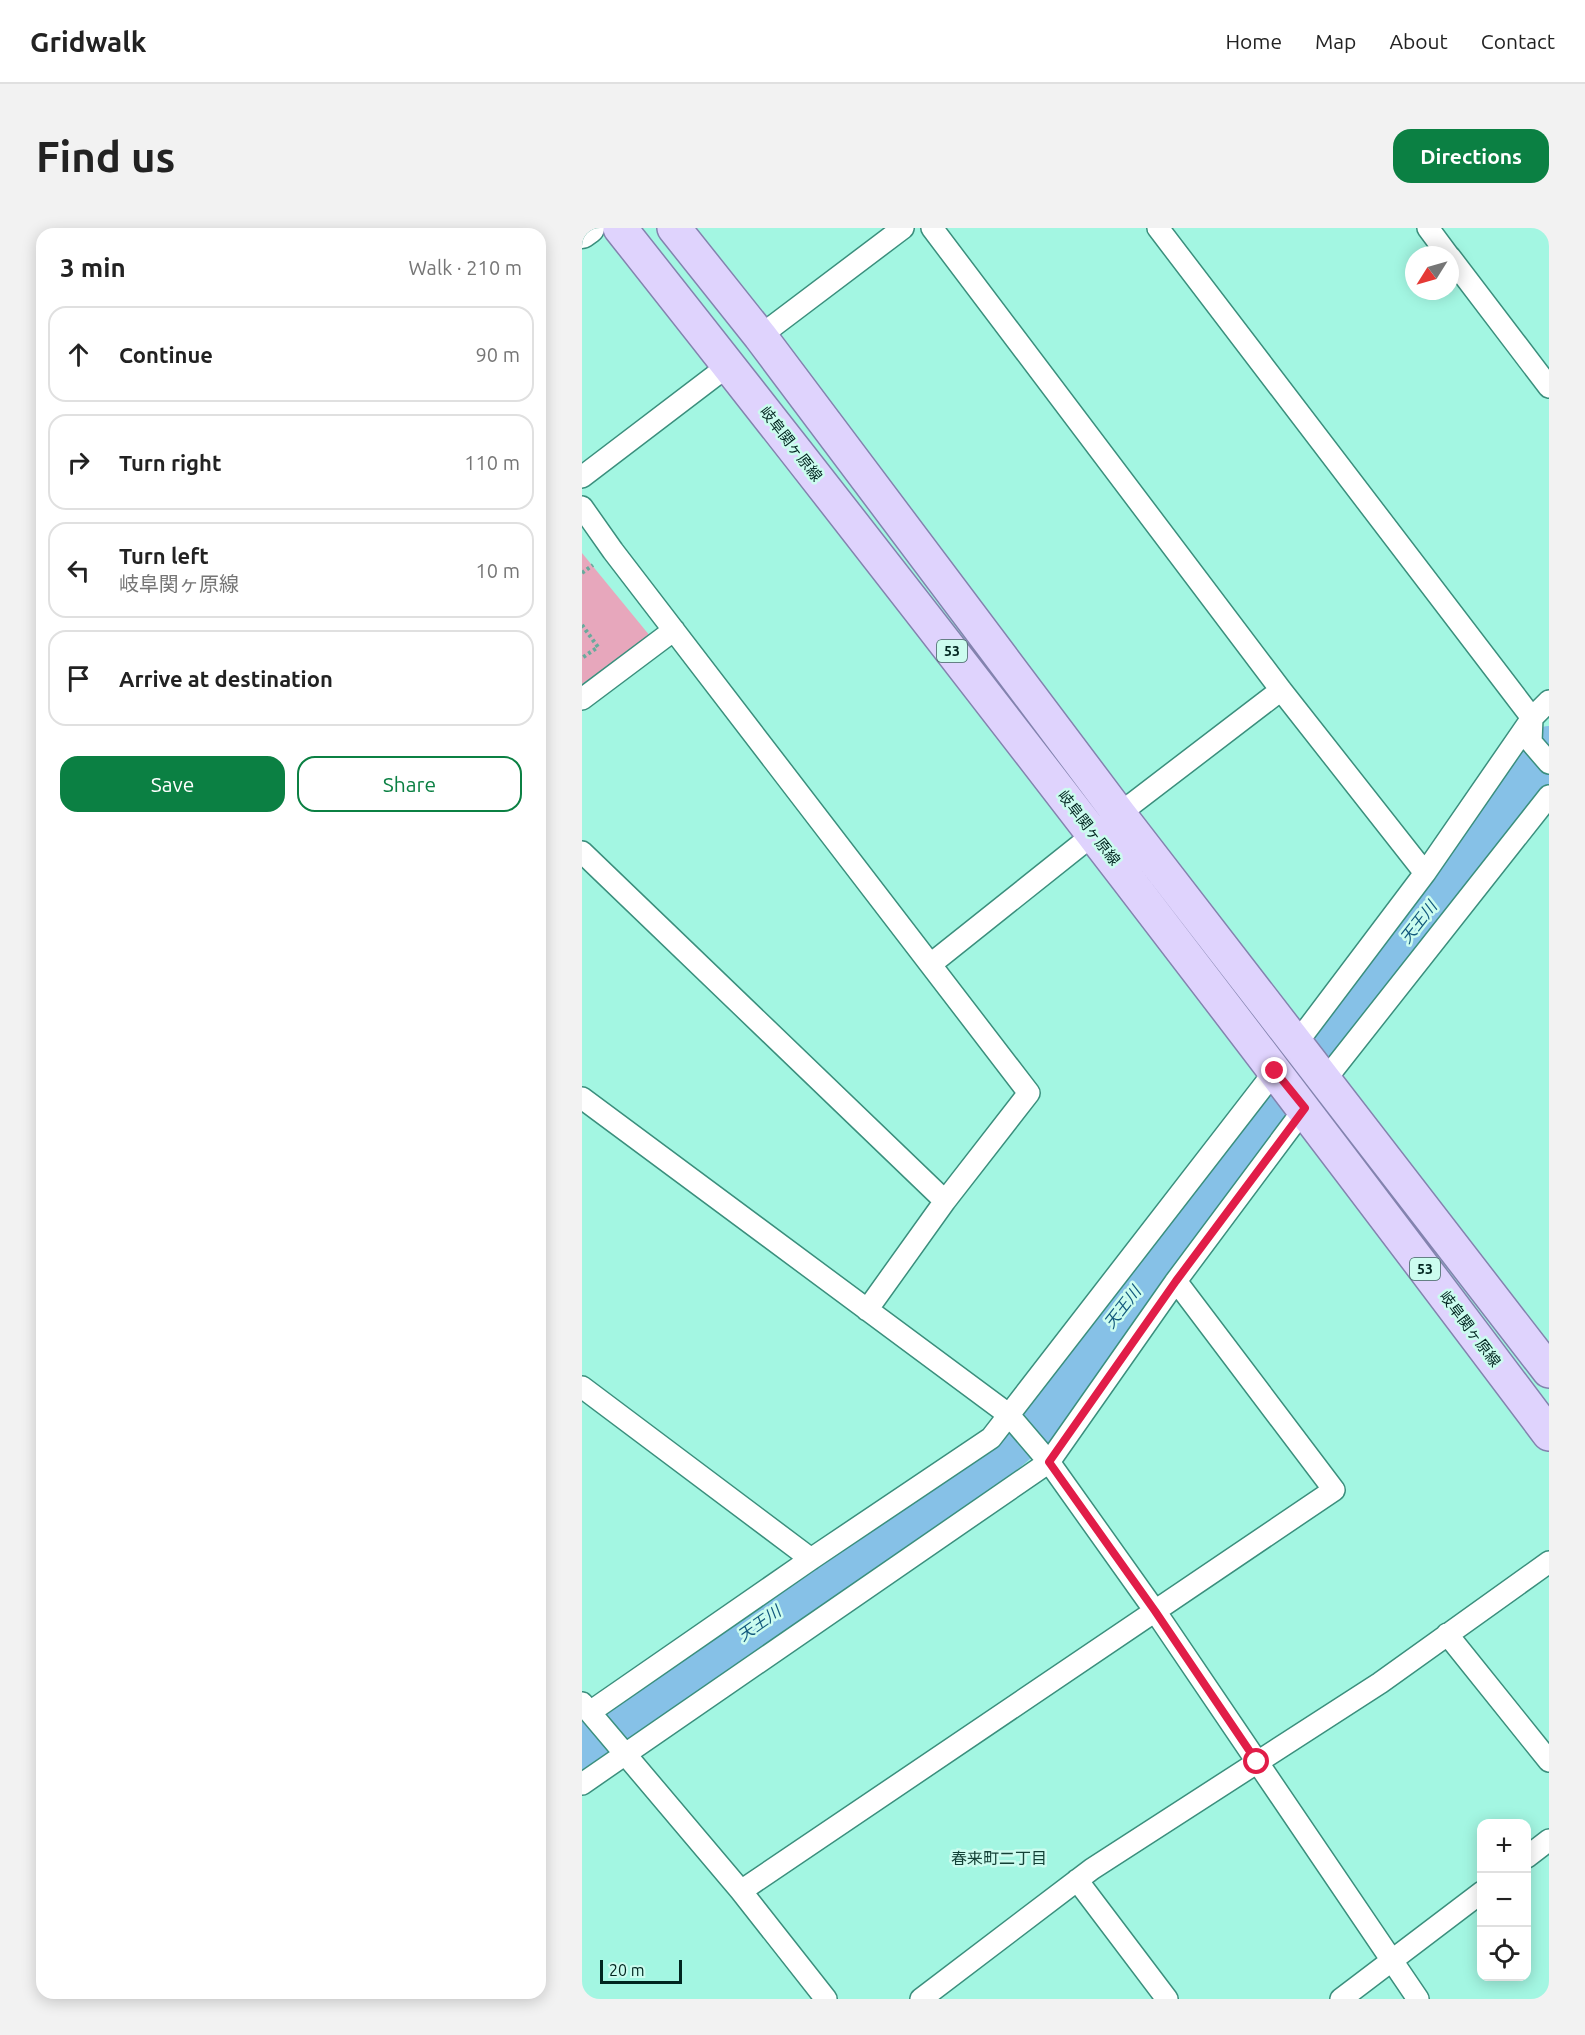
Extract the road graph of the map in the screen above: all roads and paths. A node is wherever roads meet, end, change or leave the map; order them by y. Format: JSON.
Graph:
{"nodes":[{"id":1,"x":589,"y":228,"type":"edge"},
{"id":2,"x":621,"y":228,"type":"edge"},
{"id":3,"x":674,"y":228,"type":"edge"},
{"id":4,"x":903,"y":228,"type":"edge"},
{"id":5,"x":932,"y":228,"type":"edge"},
{"id":6,"x":1158,"y":228,"type":"edge"},
{"id":7,"x":1428,"y":228,"type":"edge"},
{"id":8,"x":582,"y":233,"type":"edge"},
{"id":9,"x":1442,"y":246,"type":"edge"},
{"id":10,"x":1459,"y":269,"type":"edge"},
{"id":11,"x":760,"y":336,"type":"junction"},
{"id":12,"x":729,"y":365,"type":"junction"},
{"id":13,"x":1549,"y":387,"type":"edge"},
{"id":14,"x":582,"y":477,"type":"edge"},
{"id":15,"x":582,"y":507,"type":"edge"},
{"id":16,"x":582,"y":625,"type":"edge"},
{"id":17,"x":674,"y":630,"type":"junction"},
{"id":18,"x":582,"y":658,"type":"edge"},
{"id":19,"x":1281,"y":690,"type":"junction"},
{"id":20,"x":582,"y":699,"type":"edge"},
{"id":21,"x":1549,"y":701,"type":"edge"},
{"id":22,"x":1532,"y":718,"type":"junction"},
{"id":23,"x":1549,"y":763,"type":"edge"},
{"id":24,"x":1549,"y":796,"type":"edge"},
{"id":25,"x":1119,"y":814,"type":"junction"},
{"id":26,"x":1094,"y":834,"type":"junction"},
{"id":27,"x":582,"y":852,"type":"edge"},
{"id":28,"x":1425,"y":873,"type":"junction"},
{"id":29,"x":931,"y":964,"type":"junction"},
{"id":30,"x":1311,"y":1063,"type":"junction"},
{"id":31,"x":1277,"y":1074,"type":"junction"},
{"id":32,"x":582,"y":1098,"type":"edge"},
{"id":33,"x":1302,"y":1106,"type":"junction"},
{"id":34,"x":945,"y":1201,"type":"junction"},
{"id":35,"x":1176,"y":1281,"type":"junction"},
{"id":36,"x":867,"y":1310,"type":"junction"},
{"id":37,"x":1549,"y":1371,"type":"edge"},
{"id":38,"x":582,"y":1387,"type":"edge"},
{"id":39,"x":1008,"y":1414,"type":"junction"},
{"id":40,"x":1549,"y":1434,"type":"edge"},
{"id":41,"x":1049,"y":1462,"type":"junction"},
{"id":42,"x":811,"y":1559,"type":"junction"},
{"id":43,"x":1549,"y":1562,"type":"edge"},
{"id":44,"x":1155,"y":1611,"type":"junction"},
{"id":45,"x":1447,"y":1634,"type":"junction"},
{"id":46,"x":586,"y":1707,"type":"edge"},
{"id":47,"x":626,"y":1755,"type":"junction"},
{"id":48,"x":1549,"y":1761,"type":"edge"},
{"id":49,"x":1257,"y":1762,"type":"junction"},
{"id":50,"x":582,"y":1784,"type":"edge"},
{"id":51,"x":1549,"y":1840,"type":"edge"},
{"id":52,"x":1531,"y":1854,"type":"edge"},
{"id":53,"x":1077,"y":1880,"type":"junction"},
{"id":54,"x":741,"y":1891,"type":"junction"},
{"id":55,"x":1477,"y":1896,"type":"edge"},
{"id":56,"x":1392,"y":1960,"type":"junction"},
{"id":57,"x":826,"y":1999,"type":"edge"},
{"id":58,"x":921,"y":1999,"type":"edge"},
{"id":59,"x":1167,"y":1999,"type":"edge"},
{"id":60,"x":1341,"y":1999,"type":"edge"},
{"id":61,"x":1418,"y":1999,"type":"edge"}],
"edges":[{"from":1,"to":8,"type":"street"},
{"from":2,"to":12,"type":"main road","name":"岐阜関ヶ原線","number":"53"},
{"from":3,"to":11,"type":"main road","number":"53"},
{"from":4,"to":11,"type":"street"},
{"from":5,"to":19,"type":"street"},
{"from":6,"to":22,"type":"street"},
{"from":7,"to":9,"type":"street"},
{"from":10,"to":13,"type":"street"},
{"from":11,"to":25,"type":"main road","number":"53"},
{"from":12,"to":14,"type":"street"},
{"from":12,"to":26,"type":"main road","name":"岐阜関ヶ原線","number":"53"},
{"from":15,"to":17,"type":"street"},
{"from":16,"to":18,"type":"path"},
{"from":17,"to":20,"type":"street"},
{"from":17,"to":29,"type":"street"},
{"from":19,"to":25,"type":"street"},
{"from":19,"to":28,"type":"street"},
{"from":21,"to":22,"type":"street"},
{"from":22,"to":23,"type":"street"},
{"from":22,"to":28,"type":"street"},
{"from":24,"to":30,"type":"street"},
{"from":25,"to":30,"type":"main road","number":"53"},
{"from":26,"to":29,"type":"street"},
{"from":26,"to":31,"type":"main road","name":"岐阜関ヶ原線","number":"53"},
{"from":27,"to":34,"type":"street"},
{"from":28,"to":30,"type":"street"},
{"from":29,"to":34,"type":"street"},
{"from":30,"to":37,"type":"main road","number":"53"},
{"from":31,"to":33,"type":"main road","name":"岐阜関ヶ原線","number":"53"},
{"from":31,"to":39,"type":"street"},
{"from":32,"to":36,"type":"street"},
{"from":33,"to":35,"type":"street"},
{"from":33,"to":40,"type":"main road","name":"岐阜関ヶ原線","number":"53"},
{"from":34,"to":36,"type":"street"},
{"from":35,"to":41,"type":"street"},
{"from":35,"to":44,"type":"street"},
{"from":36,"to":39,"type":"street"},
{"from":38,"to":42,"type":"street"},
{"from":39,"to":41,"type":"street"},
{"from":39,"to":42,"type":"street"},
{"from":41,"to":44,"type":"street"},
{"from":41,"to":47,"type":"street"},
{"from":42,"to":46,"type":"street"},
{"from":43,"to":45,"type":"street"},
{"from":44,"to":49,"type":"street"},
{"from":44,"to":54,"type":"street"},
{"from":45,"to":48,"type":"street"},
{"from":45,"to":49,"type":"street"},
{"from":46,"to":47,"type":"street"},
{"from":47,"to":50,"type":"street"},
{"from":47,"to":54,"type":"street"},
{"from":49,"to":53,"type":"street"},
{"from":49,"to":56,"type":"street"},
{"from":51,"to":52,"type":"street"},
{"from":53,"to":58,"type":"street"},
{"from":53,"to":59,"type":"street"},
{"from":54,"to":57,"type":"street"},
{"from":55,"to":56,"type":"street"},
{"from":56,"to":60,"type":"street"},
{"from":56,"to":61,"type":"street"}]}
